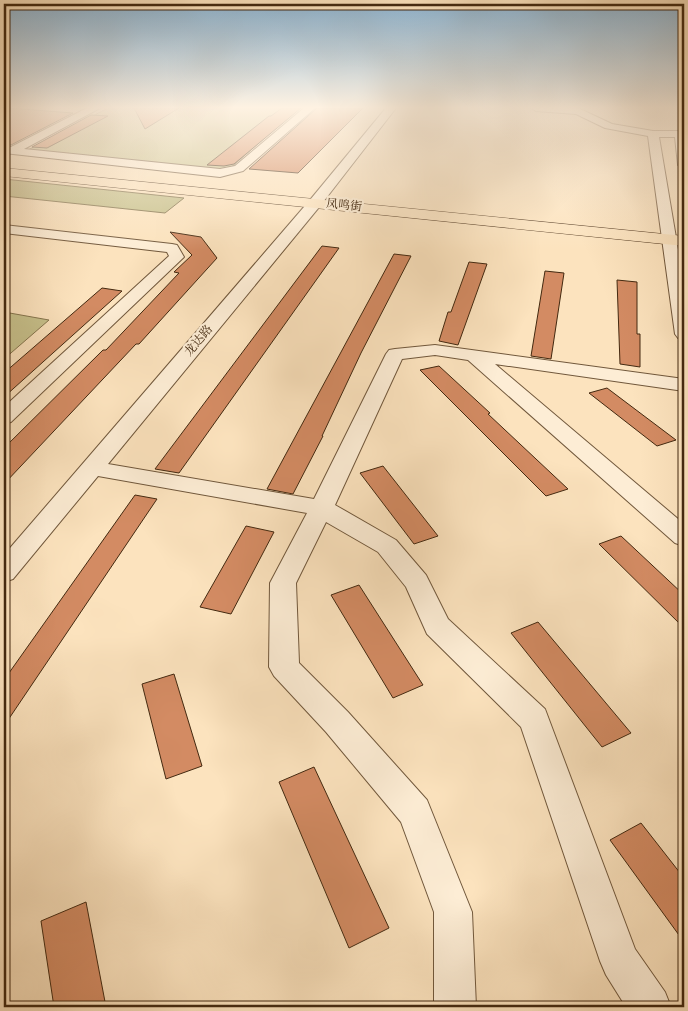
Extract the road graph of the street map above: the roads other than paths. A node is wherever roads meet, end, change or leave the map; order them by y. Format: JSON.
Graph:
{"nodes":[{"id":1,"x":38,"y":155,"type":"edge"},
{"id":2,"x":255,"y":155,"type":"edge"},
{"id":3,"x":353,"y":155,"type":"edge"},
{"id":4,"x":658,"y":155,"type":"edge"},
{"id":5,"x":4,"y":166,"type":"edge"},
{"id":6,"x":4,"y":172,"type":"edge"},
{"id":7,"x":317,"y":201,"type":"junction"},
{"id":8,"x":4,"y":229,"type":"edge"},
{"id":9,"x":677,"y":237,"type":"edge"},
{"id":10,"x":684,"y":334,"type":"edge"},
{"id":11,"x":474,"y":356,"type":"junction"},
{"id":12,"x":684,"y":385,"type":"edge"},
{"id":13,"x":4,"y":418,"type":"edge"},
{"id":14,"x":92,"y":468,"type":"junction"},
{"id":15,"x":321,"y":508,"type":"junction"},
{"id":16,"x":684,"y":537,"type":"edge"},
{"id":17,"x":4,"y":572,"type":"edge"},
{"id":18,"x":455,"y":1007,"type":"edge"},
{"id":19,"x":650,"y":1007,"type":"edge"}],
"edges":[{"from":1,"to":2,"type":"street"},
{"from":3,"to":7,"type":"street","name":"龙达路"},
{"from":4,"to":9,"type":"street"},
{"from":5,"to":7,"type":"main road","name":"凤鸣街"},
{"from":6,"to":7,"type":"main road","name":"凤鸣街"},
{"from":7,"to":9,"type":"main road","name":"凤鸣街"},
{"from":7,"to":14,"type":"street","name":"龙达路"},
{"from":8,"to":13,"type":"street"},
{"from":9,"to":10,"type":"street"},
{"from":11,"to":12,"type":"street"},
{"from":11,"to":15,"type":"street"},
{"from":11,"to":16,"type":"street"},
{"from":14,"to":15,"type":"street"},
{"from":14,"to":17,"type":"street","name":"龙达路"},
{"from":15,"to":18,"type":"street"},
{"from":15,"to":19,"type":"street"}]}
